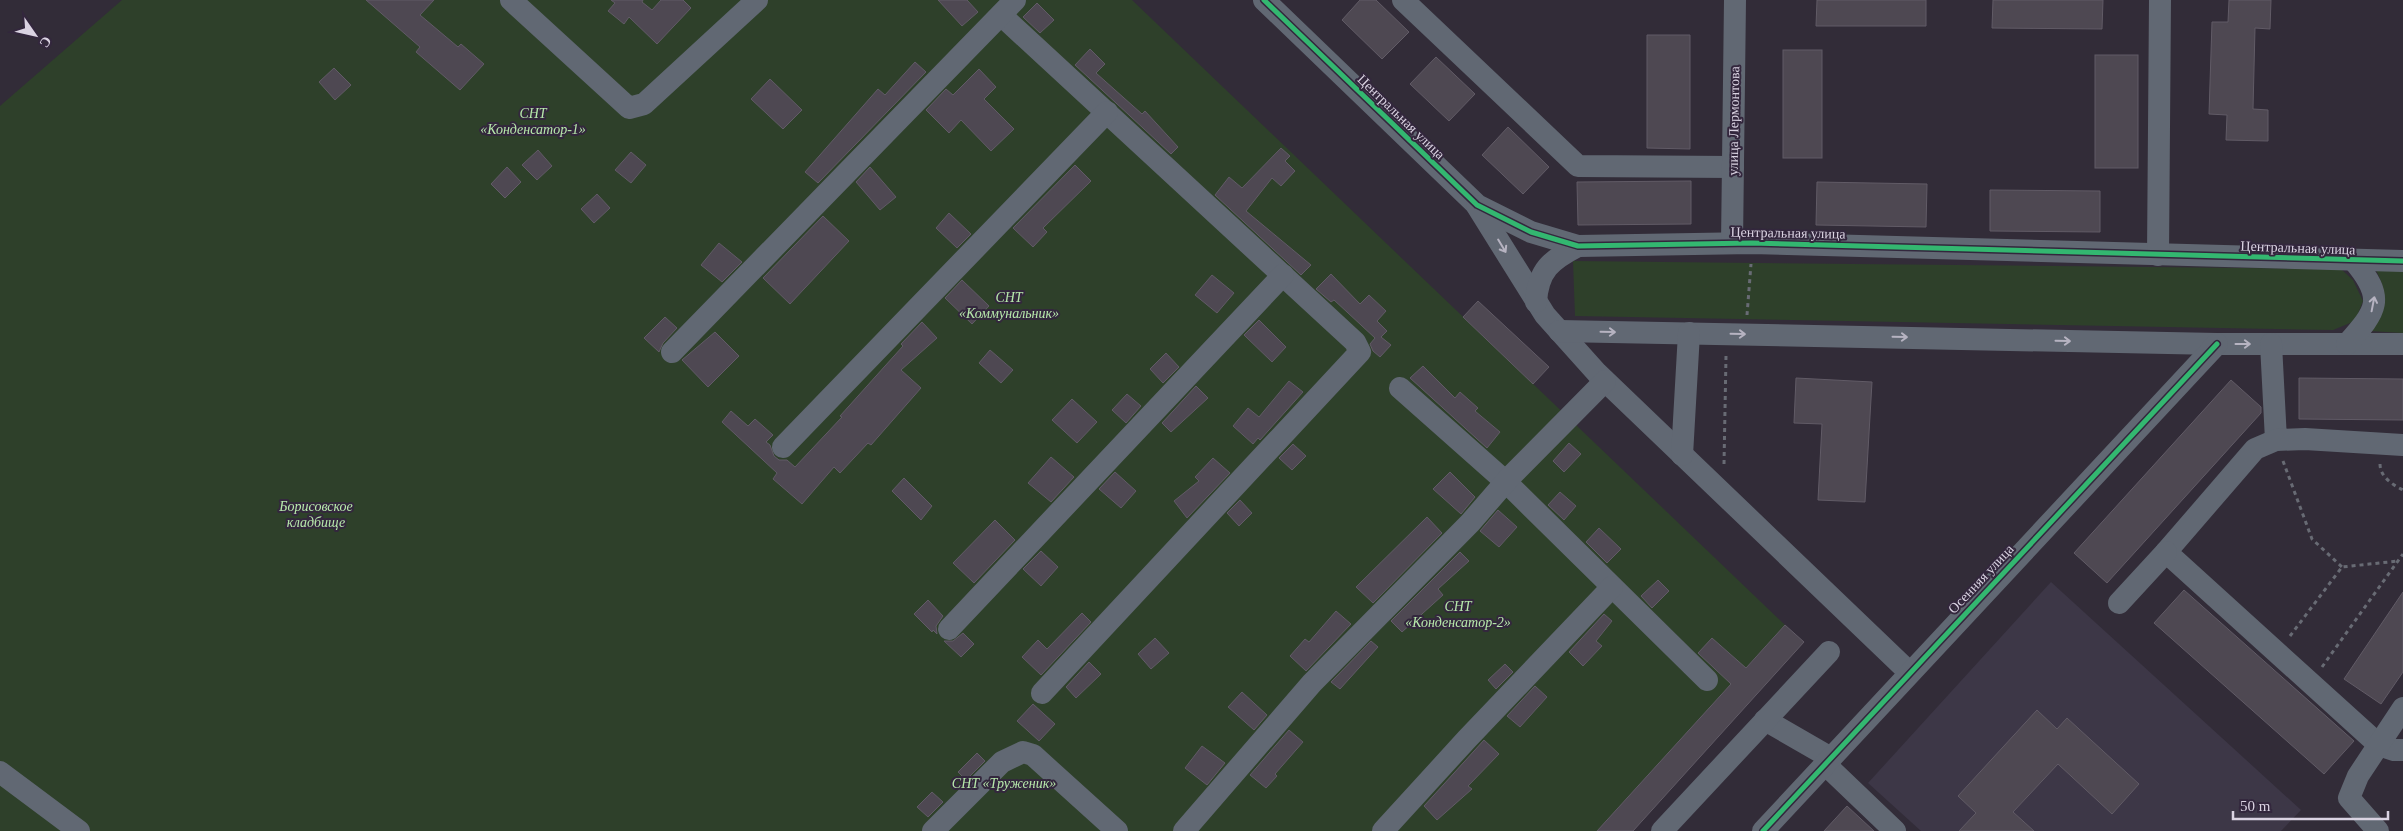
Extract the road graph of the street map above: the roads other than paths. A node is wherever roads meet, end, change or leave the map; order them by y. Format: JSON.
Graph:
{"nodes":[{"id":1,"x":511,"y":0,"type":"edge"},
{"id":2,"x":1264,"y":0,"type":"edge"},
{"id":3,"x":1403,"y":0,"type":"edge"},
{"id":4,"x":1735,"y":0,"type":"edge"},
{"id":5,"x":2160,"y":0,"type":"edge"},
{"id":6,"x":753,"y":2,"type":"edge"},
{"id":7,"x":1005,"y":6,"type":"edge"},
{"id":8,"x":1106,"y":112,"type":"junction"},
{"id":9,"x":1733,"y":167,"type":"junction"},
{"id":10,"x":1477,"y":205,"type":"junction"},
{"id":11,"x":1742,"y":243,"type":"junction"},
{"id":12,"x":1578,"y":246,"type":"junction"},
{"id":13,"x":2158,"y":255,"type":"junction"},
{"id":14,"x":2354,"y":261,"type":"junction"},
{"id":15,"x":2403,"y":261,"type":"edge"},
{"id":16,"x":1283,"y":275,"type":"junction"},
{"id":17,"x":1536,"y":302,"type":"junction"},
{"id":18,"x":1559,"y":331,"type":"junction"},
{"id":19,"x":1689,"y":333,"type":"junction"},
{"id":20,"x":2217,"y":344,"type":"junction"},
{"id":21,"x":2271,"y":344,"type":"junction"},
{"id":22,"x":2347,"y":344,"type":"junction"},
{"id":23,"x":2403,"y":344,"type":"edge"},
{"id":24,"x":672,"y":352,"type":"dead end"},
{"id":25,"x":1605,"y":381,"type":"junction"},
{"id":26,"x":1400,"y":388,"type":"dead end"},
{"id":27,"x":2276,"y":440,"type":"junction"},
{"id":28,"x":2403,"y":445,"type":"edge"},
{"id":29,"x":783,"y":447,"type":"dead end"},
{"id":30,"x":1682,"y":455,"type":"junction"},
{"id":31,"x":1506,"y":482,"type":"junction"},
{"id":32,"x":2166,"y":552,"type":"junction"},
{"id":33,"x":1612,"y":587,"type":"junction"},
{"id":34,"x":2119,"y":603,"type":"dead end"},
{"id":35,"x":949,"y":629,"type":"dead end"},
{"id":36,"x":1829,"y":652,"type":"dead end"},
{"id":37,"x":1909,"y":672,"type":"junction"},
{"id":38,"x":1706,"y":680,"type":"dead end"},
{"id":39,"x":1042,"y":694,"type":"dead end"},
{"id":40,"x":2403,"y":708,"type":"edge"},
{"id":41,"x":1765,"y":720,"type":"junction"},
{"id":42,"x":2379,"y":744,"type":"junction"},
{"id":43,"x":2403,"y":750,"type":"edge"},
{"id":44,"x":1828,"y":761,"type":"junction"},
{"id":45,"x":0,"y":772,"type":"edge"},
{"id":46,"x":79,"y":831,"type":"edge"},
{"id":47,"x":933,"y":831,"type":"edge"},
{"id":48,"x":1118,"y":831,"type":"edge"},
{"id":49,"x":1184,"y":831,"type":"edge"},
{"id":50,"x":1383,"y":831,"type":"edge"},
{"id":51,"x":1662,"y":831,"type":"edge"},
{"id":52,"x":1763,"y":831,"type":"edge"},
{"id":53,"x":1895,"y":831,"type":"edge"},
{"id":54,"x":2378,"y":831,"type":"edge"}],
"edges":[{"from":1,"to":6,"type":"street"},
{"from":2,"to":10,"type":"street","name":"Центральная улица"},
{"from":3,"to":9,"type":"street"},
{"from":4,"to":9,"type":"street","name":"улица Лермонтова"},
{"from":5,"to":13,"type":"street"},
{"from":7,"to":8,"type":"street"},
{"from":7,"to":24,"type":"street"},
{"from":8,"to":16,"type":"street"},
{"from":8,"to":29,"type":"street"},
{"from":9,"to":11,"type":"street","name":"улица Лермонтова"},
{"from":10,"to":12,"type":"street","name":"Центральная улица"},
{"from":10,"to":17,"type":"street","one_way":true},
{"from":11,"to":12,"type":"street","name":"Центральная улица"},
{"from":11,"to":13,"type":"street","name":"Центральная улица"},
{"from":12,"to":17,"type":"street"},
{"from":13,"to":14,"type":"street","name":"Центральная улица"},
{"from":14,"to":15,"type":"street","name":"Центральная улица"},
{"from":22,"to":14,"type":"street","one_way":true},
{"from":16,"to":35,"type":"street"},
{"from":16,"to":39,"type":"street"},
{"from":17,"to":18,"type":"street"},
{"from":18,"to":19,"type":"street","one_way":true},
{"from":18,"to":25,"type":"street"},
{"from":19,"to":20,"type":"street","one_way":true},
{"from":19,"to":30,"type":"street"},
{"from":20,"to":21,"type":"street","one_way":true},
{"from":20,"to":37,"type":"street","name":"Осенняя улица"},
{"from":21,"to":22,"type":"street"},
{"from":21,"to":27,"type":"street"},
{"from":22,"to":23,"type":"street"},
{"from":25,"to":30,"type":"street"},
{"from":25,"to":31,"type":"street"},
{"from":26,"to":31,"type":"street"},
{"from":27,"to":28,"type":"street"},
{"from":27,"to":32,"type":"street"},
{"from":30,"to":37,"type":"street"},
{"from":31,"to":33,"type":"street"},
{"from":31,"to":49,"type":"street"},
{"from":32,"to":34,"type":"street"},
{"from":32,"to":42,"type":"street"},
{"from":33,"to":38,"type":"street"},
{"from":33,"to":50,"type":"street"},
{"from":36,"to":41,"type":"street"},
{"from":37,"to":44,"type":"street","name":"Осенняя улица"},
{"from":40,"to":42,"type":"street"},
{"from":41,"to":44,"type":"street"},
{"from":41,"to":51,"type":"street"},
{"from":42,"to":43,"type":"street"},
{"from":42,"to":54,"type":"street"},
{"from":44,"to":52,"type":"street","name":"Осенняя улица"},
{"from":44,"to":53,"type":"street"},
{"from":45,"to":46,"type":"street"},
{"from":47,"to":48,"type":"street"}]}
